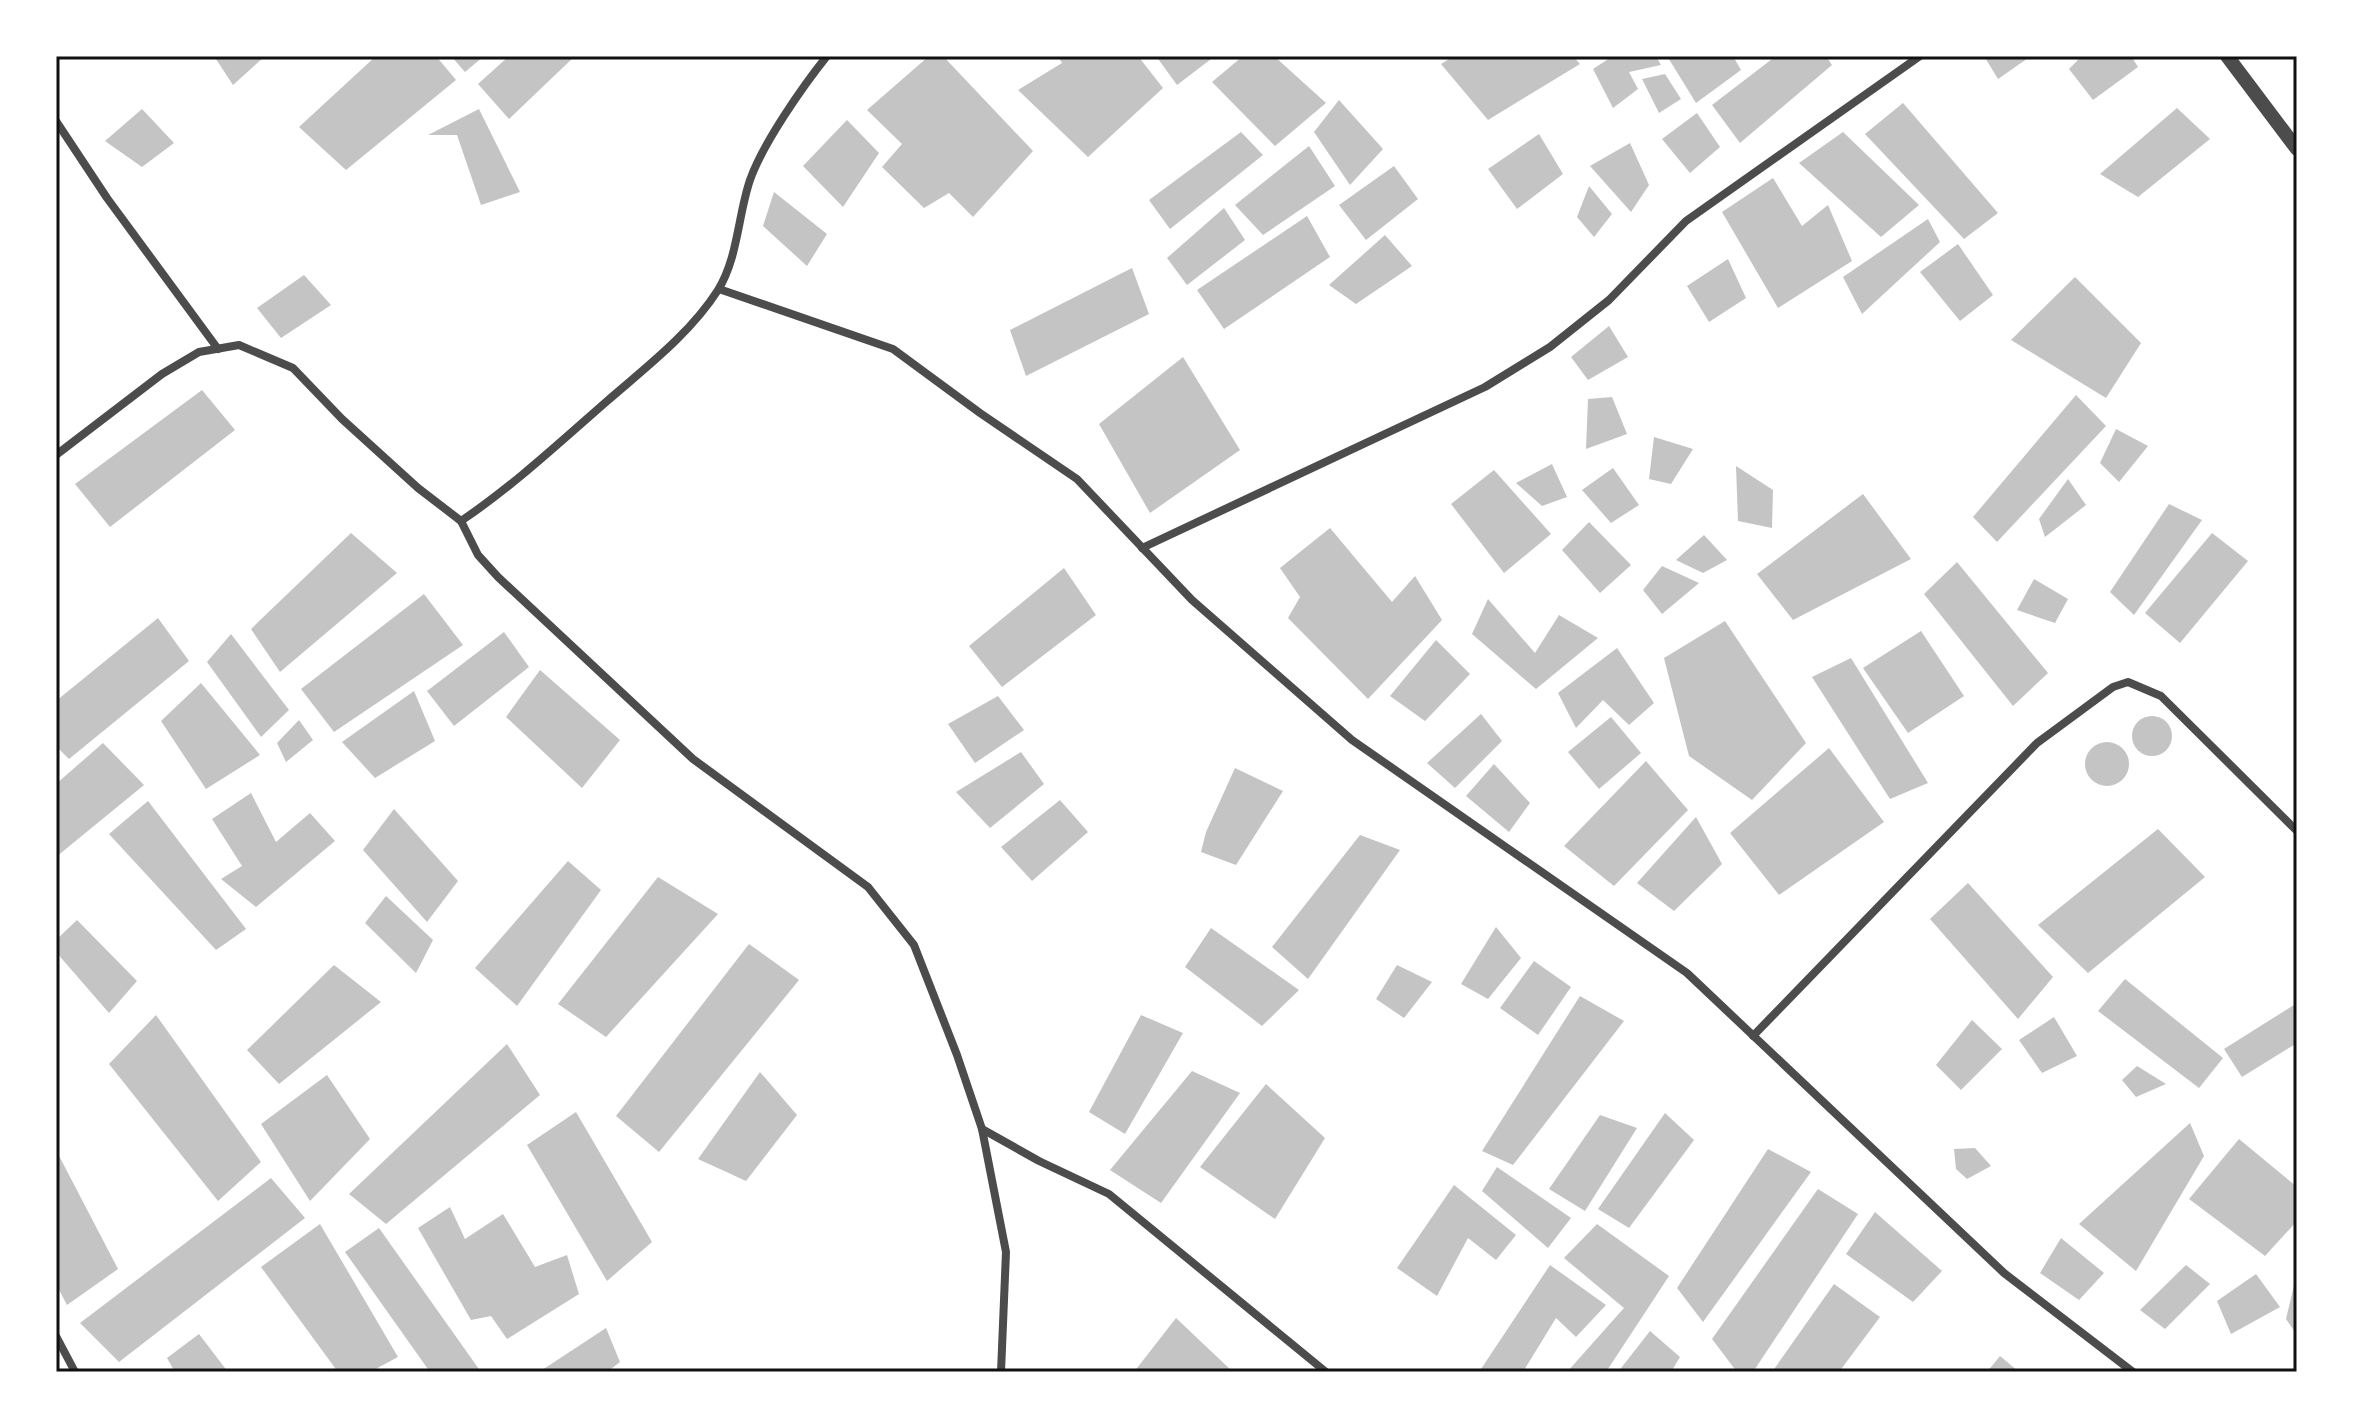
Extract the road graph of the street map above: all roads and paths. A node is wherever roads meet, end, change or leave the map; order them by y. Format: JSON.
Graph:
{"nodes":[{"id":1,"x":827,"y":56,"type":"edge"},
{"id":2,"x":1920,"y":56,"type":"edge"},
{"id":3,"x":2227,"y":56,"type":"edge"},
{"id":4,"x":56,"y":121,"type":"edge"},
{"id":5,"x":2297,"y":149,"type":"edge"},
{"id":6,"x":719,"y":289,"type":"junction"},
{"id":7,"x":218,"y":349,"type":"junction"},
{"id":8,"x":56,"y":455,"type":"edge"},
{"id":9,"x":461,"y":521,"type":"junction"},
{"id":10,"x":1142,"y":548,"type":"junction"},
{"id":11,"x":2297,"y":831,"type":"edge"},
{"id":12,"x":1753,"y":1036,"type":"junction"},
{"id":13,"x":982,"y":1129,"type":"junction"},
{"id":14,"x":56,"y":1336,"type":"edge"},
{"id":15,"x":75,"y":1372,"type":"edge"},
{"id":16,"x":1001,"y":1372,"type":"edge"},
{"id":17,"x":1326,"y":1372,"type":"edge"},
{"id":18,"x":2133,"y":1372,"type":"edge"}],
"edges":[{"from":1,"to":6,"type":"street"},
{"from":2,"to":10,"type":"street"},
{"from":3,"to":5,"type":"street"},
{"from":4,"to":7,"type":"street"},
{"from":6,"to":9,"type":"street"},
{"from":6,"to":10,"type":"street"},
{"from":7,"to":8,"type":"street"},
{"from":7,"to":9,"type":"street"},
{"from":9,"to":13,"type":"street"},
{"from":10,"to":12,"type":"street"},
{"from":11,"to":12,"type":"street"},
{"from":12,"to":18,"type":"street"},
{"from":13,"to":16,"type":"street"},
{"from":13,"to":17,"type":"street"},
{"from":14,"to":15,"type":"street"}]}
